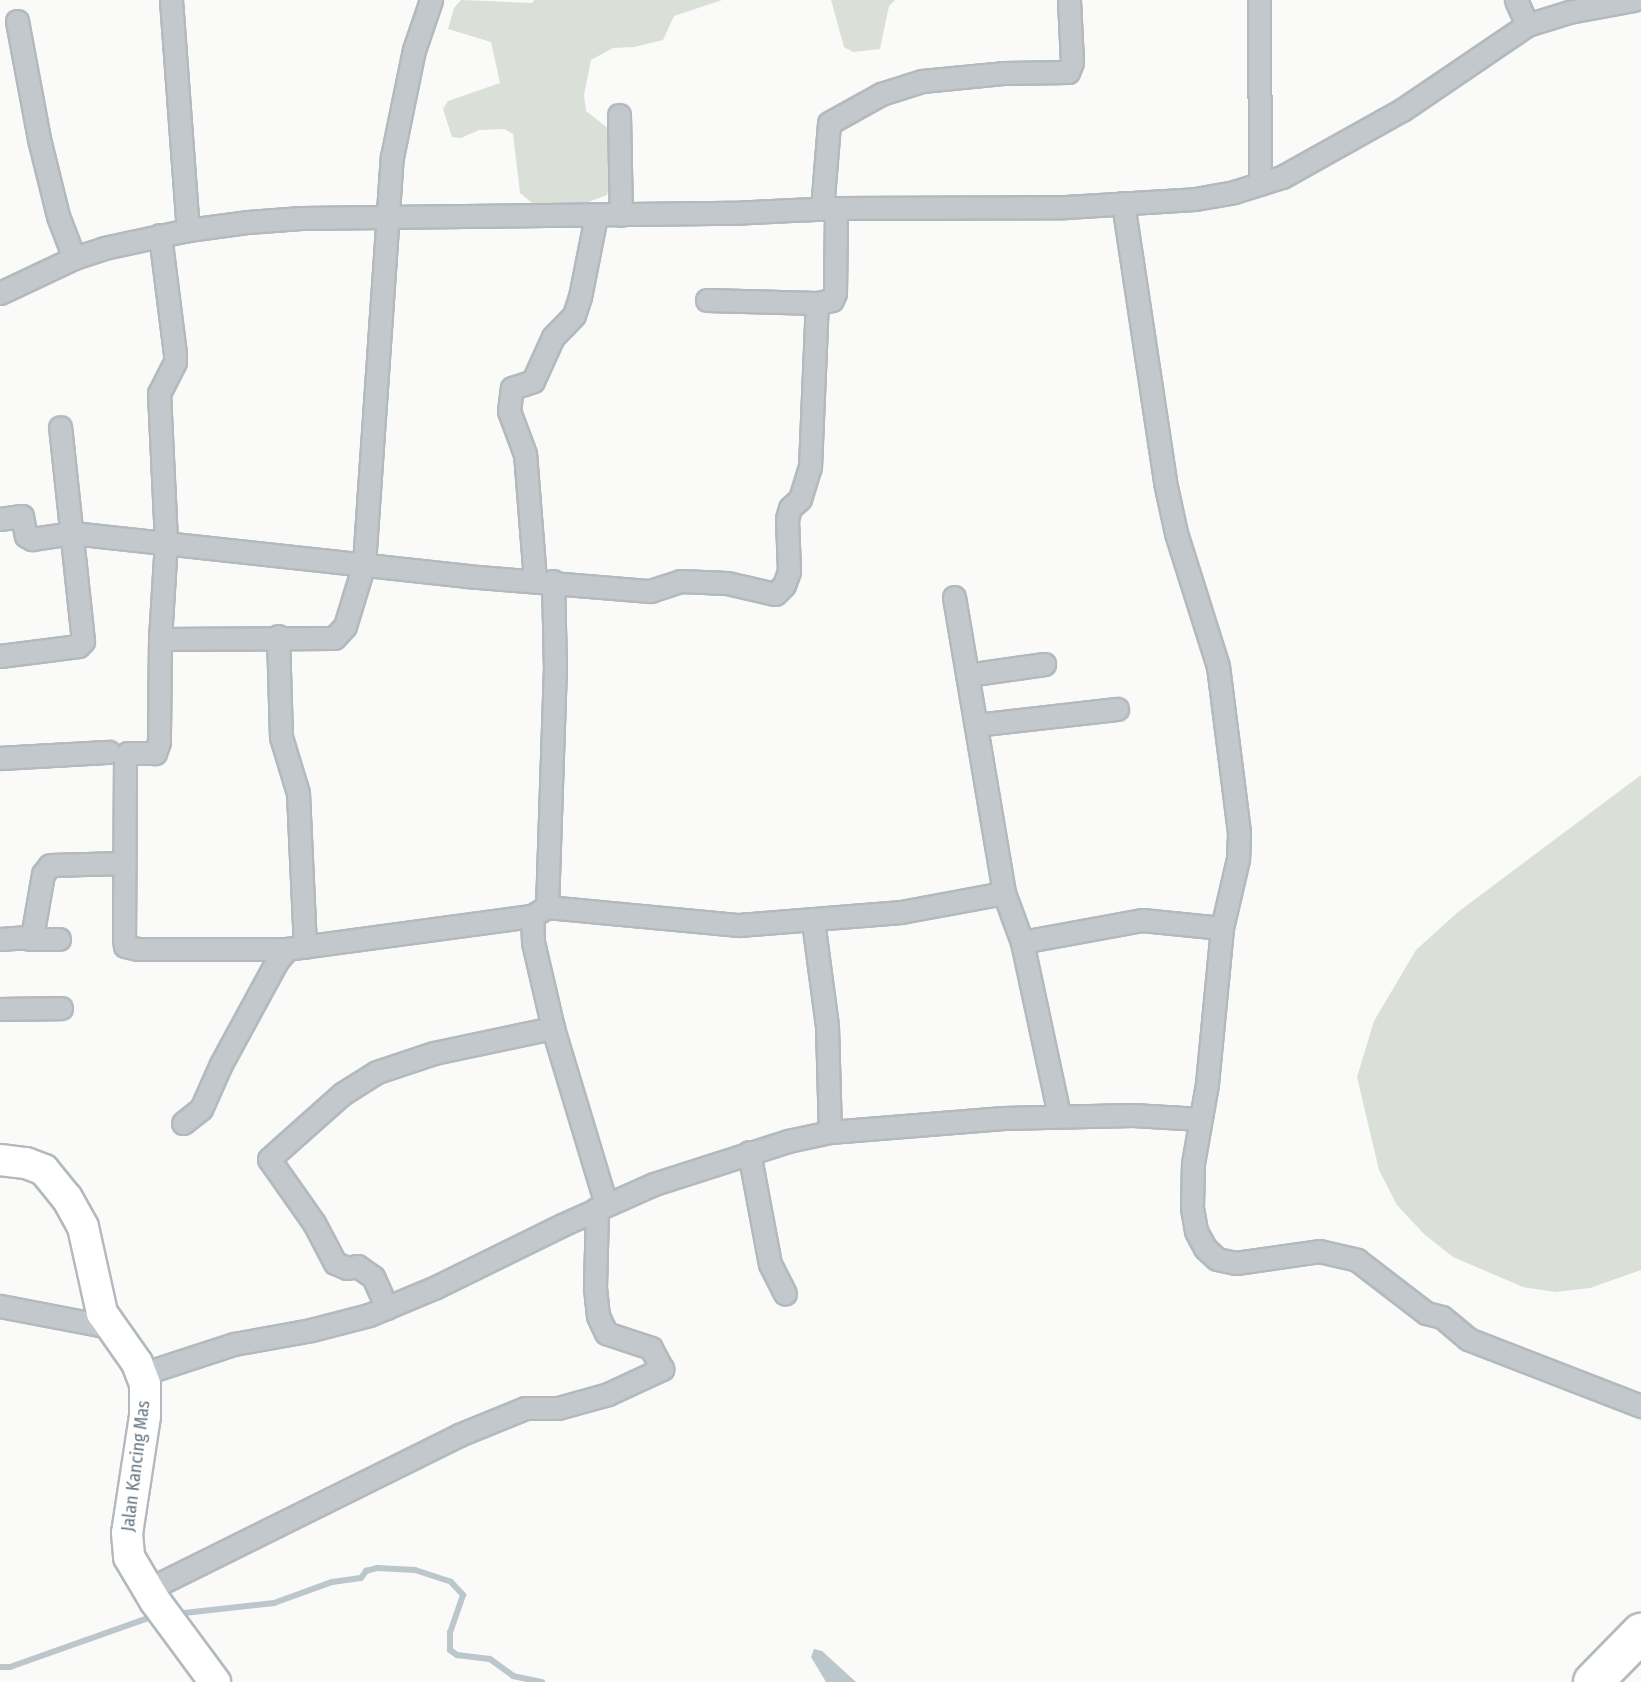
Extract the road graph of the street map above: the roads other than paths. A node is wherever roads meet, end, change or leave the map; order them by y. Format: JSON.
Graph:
{"nodes":[{"id":1,"x":171,"y":0,"type":"edge"},
{"id":2,"x":431,"y":0,"type":"edge"},
{"id":3,"x":1069,"y":0,"type":"edge"},
{"id":4,"x":1259,"y":0,"type":"edge"},
{"id":5,"x":1516,"y":0,"type":"edge"},
{"id":6,"x":1634,"y":0,"type":"edge"},
{"id":7,"x":17,"y":20,"type":"dead end"},
{"id":8,"x":1527,"y":25,"type":"junction"},
{"id":9,"x":619,"y":115,"type":"dead end"},
{"id":10,"x":1259,"y":184,"type":"junction"},
{"id":11,"x":1123,"y":203,"type":"junction"},
{"id":12,"x":829,"y":208,"type":"junction"},
{"id":13,"x":621,"y":215,"type":"junction"},
{"id":14,"x":389,"y":216,"type":"junction"},
{"id":15,"x":596,"y":216,"type":"junction"},
{"id":16,"x":188,"y":230,"type":"junction"},
{"id":17,"x":160,"y":235,"type":"junction"},
{"id":18,"x":74,"y":258,"type":"junction"},
{"id":19,"x":0,"y":293,"type":"edge"},
{"id":20,"x":707,"y":300,"type":"dead end"},
{"id":21,"x":817,"y":303,"type":"junction"},
{"id":22,"x":60,"y":427,"type":"dead end"},
{"id":23,"x":0,"y":519,"type":"edge"},
{"id":24,"x":72,"y":533,"type":"junction"},
{"id":25,"x":166,"y":541,"type":"junction"},
{"id":26,"x":364,"y":564,"type":"junction"},
{"id":27,"x":544,"y":581,"type":"junction"},
{"id":28,"x":954,"y":597,"type":"dead end"},
{"id":29,"x":278,"y":636,"type":"junction"},
{"id":30,"x":160,"y":639,"type":"junction"},
{"id":31,"x":0,"y":656,"type":"edge"},
{"id":32,"x":1044,"y":664,"type":"dead end"},
{"id":33,"x":967,"y":675,"type":"junction"},
{"id":34,"x":1117,"y":709,"type":"dead end"},
{"id":35,"x":976,"y":725,"type":"junction"},
{"id":36,"x":109,"y":752,"type":"dead end"},
{"id":37,"x":0,"y":758,"type":"edge"},
{"id":38,"x":123,"y":863,"type":"junction"},
{"id":39,"x":1004,"y":893,"type":"junction"},
{"id":40,"x":540,"y":911,"type":"junction"},
{"id":41,"x":813,"y":921,"type":"junction"},
{"id":42,"x":1222,"y":928,"type":"junction"},
{"id":43,"x":0,"y":939,"type":"edge"},
{"id":44,"x":29,"y":939,"type":"junction"},
{"id":45,"x":58,"y":939,"type":"dead end"},
{"id":46,"x":1022,"y":942,"type":"junction"},
{"id":47,"x":296,"y":948,"type":"junction"},
{"id":48,"x":61,"y":1007,"type":"dead end"},
{"id":49,"x":0,"y":1009,"type":"edge"},
{"id":50,"x":553,"y":1028,"type":"junction"},
{"id":51,"x":1059,"y":1115,"type":"junction"},
{"id":52,"x":1200,"y":1119,"type":"junction"},
{"id":53,"x":183,"y":1123,"type":"dead end"},
{"id":54,"x":830,"y":1132,"type":"junction"},
{"id":55,"x":750,"y":1152,"type":"junction"},
{"id":56,"x":0,"y":1160,"type":"edge"},
{"id":57,"x":602,"y":1206,"type":"junction"},
{"id":58,"x":785,"y":1293,"type":"dead end"},
{"id":59,"x":0,"y":1306,"type":"edge"},
{"id":60,"x":387,"y":1308,"type":"junction"},
{"id":61,"x":110,"y":1327,"type":"junction"},
{"id":62,"x":142,"y":1374,"type":"junction"},
{"id":63,"x":1641,"y":1406,"type":"edge"},
{"id":64,"x":158,"y":1604,"type":"junction"},
{"id":65,"x":1641,"y":1633,"type":"edge"},
{"id":66,"x":1641,"y":1667,"type":"edge"},
{"id":67,"x":215,"y":1682,"type":"edge"},
{"id":68,"x":1593,"y":1682,"type":"edge"},
{"id":69,"x":1625,"y":1682,"type":"edge"}],
"edges":[{"from":1,"to":16,"type":"street"},
{"from":2,"to":14,"type":"street"},
{"from":3,"to":12,"type":"street"},
{"from":4,"to":10,"type":"street"},
{"from":5,"to":8,"type":"street"},
{"from":6,"to":8,"type":"street"},
{"from":7,"to":18,"type":"street"},
{"from":8,"to":10,"type":"street"},
{"from":9,"to":13,"type":"street"},
{"from":10,"to":11,"type":"street"},
{"from":11,"to":12,"type":"street"},
{"from":11,"to":42,"type":"street"},
{"from":12,"to":13,"type":"street"},
{"from":12,"to":21,"type":"street"},
{"from":13,"to":15,"type":"street"},
{"from":14,"to":15,"type":"street"},
{"from":14,"to":16,"type":"street"},
{"from":14,"to":26,"type":"street"},
{"from":15,"to":27,"type":"street"},
{"from":16,"to":17,"type":"street"},
{"from":17,"to":18,"type":"street"},
{"from":17,"to":25,"type":"street"},
{"from":18,"to":19,"type":"street"},
{"from":20,"to":21,"type":"street"},
{"from":21,"to":27,"type":"street"},
{"from":22,"to":24,"type":"street"},
{"from":23,"to":24,"type":"street"},
{"from":24,"to":25,"type":"street"},
{"from":24,"to":31,"type":"street"},
{"from":25,"to":26,"type":"street"},
{"from":25,"to":30,"type":"street"},
{"from":26,"to":27,"type":"street"},
{"from":26,"to":29,"type":"street"},
{"from":27,"to":40,"type":"street"},
{"from":28,"to":33,"type":"street"},
{"from":29,"to":30,"type":"street"},
{"from":29,"to":47,"type":"street"},
{"from":30,"to":38,"type":"street"},
{"from":32,"to":33,"type":"street"},
{"from":33,"to":35,"type":"street"},
{"from":34,"to":35,"type":"street"},
{"from":35,"to":39,"type":"street"},
{"from":36,"to":37,"type":"street"},
{"from":38,"to":44,"type":"street"},
{"from":38,"to":47,"type":"street"},
{"from":39,"to":41,"type":"street"},
{"from":39,"to":46,"type":"street"},
{"from":40,"to":41,"type":"street"},
{"from":40,"to":47,"type":"street"},
{"from":40,"to":50,"type":"street"},
{"from":41,"to":54,"type":"street"},
{"from":42,"to":46,"type":"street"},
{"from":42,"to":52,"type":"street"},
{"from":43,"to":44,"type":"street"},
{"from":44,"to":45,"type":"street"},
{"from":46,"to":51,"type":"street"},
{"from":47,"to":53,"type":"street"},
{"from":48,"to":49,"type":"street"},
{"from":50,"to":57,"type":"street"},
{"from":50,"to":60,"type":"street"},
{"from":51,"to":52,"type":"street"},
{"from":51,"to":54,"type":"street"},
{"from":52,"to":63,"type":"street"},
{"from":54,"to":55,"type":"street"},
{"from":55,"to":57,"type":"street"},
{"from":55,"to":58,"type":"street"},
{"from":56,"to":61,"type":"street"},
{"from":57,"to":60,"type":"street"},
{"from":57,"to":64,"type":"street"},
{"from":59,"to":61,"type":"street"},
{"from":60,"to":62,"type":"street"},
{"from":61,"to":62,"type":"street"},
{"from":62,"to":64,"type":"street","name":"Jalan Kancing Mas"},
{"from":64,"to":67,"type":"street","name":"Jalan Kancing Mas"},
{"from":65,"to":68,"type":"highway"},
{"from":66,"to":69,"type":"highway"}]}
